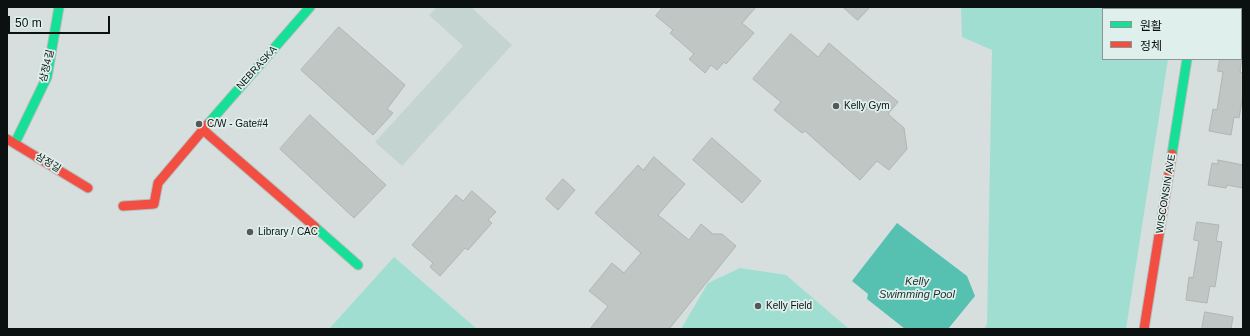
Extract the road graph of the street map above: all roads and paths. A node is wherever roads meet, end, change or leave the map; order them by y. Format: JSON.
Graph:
{"nodes":[{"id":1,"x":59,"y":7,"type":"edge"},
{"id":2,"x":310,"y":7,"type":"edge"},
{"id":3,"x":1187,"y":60,"type":"edge"},
{"id":4,"x":202,"y":129,"type":"junction"},
{"id":5,"x":11,"y":141,"type":"edge"},
{"id":6,"x":88,"y":188,"type":"dead end"},
{"id":7,"x":123,"y":206,"type":"dead end"},
{"id":8,"x":358,"y":265,"type":"dead end"},
{"id":9,"x":1144,"y":329,"type":"edge"}],
"edges":[{"from":1,"to":5,"type":"street","name":"삼정4길"},
{"from":2,"to":4,"type":"street","name":"NEBRASKA"},
{"from":3,"to":9,"type":"street","name":"WISCONSIN AVE"},
{"from":4,"to":7,"type":"street","name":"NEBRASKA"},
{"from":4,"to":8,"type":"street"},
{"from":5,"to":6,"type":"street","name":"삼정길"}]}
